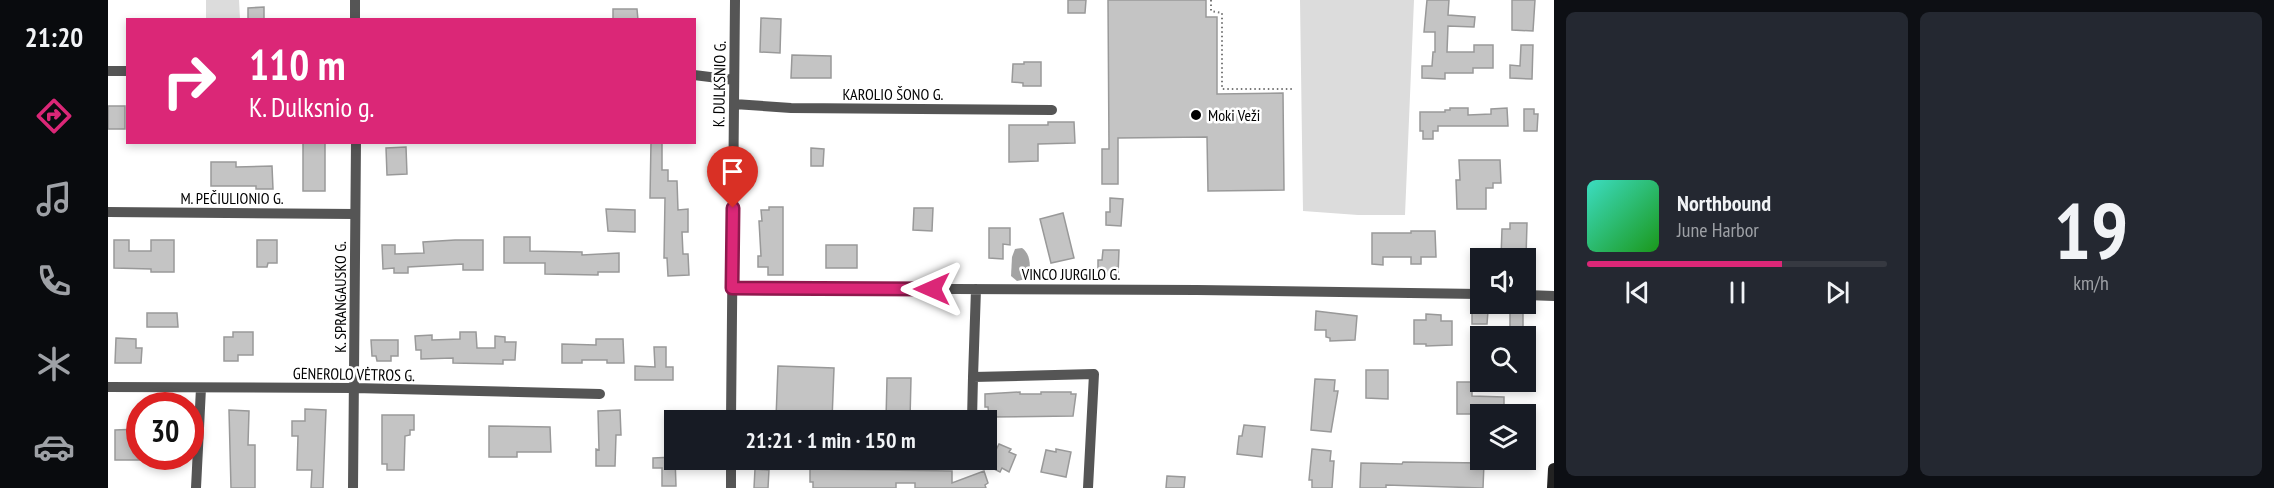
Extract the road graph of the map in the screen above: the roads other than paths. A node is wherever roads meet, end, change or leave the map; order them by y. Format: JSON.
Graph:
{"nodes":[{"id":1,"x":355,"y":0,"type":"edge"},
{"id":2,"x":735,"y":0,"type":"edge"},
{"id":3,"x":355,"y":18,"type":"edge"},
{"id":4,"x":108,"y":71,"type":"edge"},
{"id":5,"x":126,"y":71,"type":"edge"},
{"id":6,"x":696,"y":75,"type":"edge"},
{"id":7,"x":734,"y":80,"type":"junction"},
{"id":8,"x":734,"y":104,"type":"junction"},
{"id":9,"x":1052,"y":110,"type":"dead end"},
{"id":10,"x":356,"y":144,"type":"edge"},
{"id":11,"x":108,"y":212,"type":"edge"},
{"id":12,"x":355,"y":214,"type":"junction"},
{"id":13,"x":732,"y":288,"type":"junction"},
{"id":14,"x":976,"y":289,"type":"junction"},
{"id":15,"x":1470,"y":294,"type":"edge"},
{"id":16,"x":1536,"y":295,"type":"edge"},
{"id":17,"x":1554,"y":296,"type":"edge"},
{"id":18,"x":973,"y":376,"type":"junction"},
{"id":19,"x":108,"y":387,"type":"edge"},
{"id":20,"x":201,"y":388,"type":"junction"},
{"id":21,"x":354,"y":388,"type":"junction"},
{"id":22,"x":600,"y":394,"type":"dead end"},
{"id":23,"x":731,"y":410,"type":"edge"},
{"id":24,"x":972,"y":410,"type":"edge"},
{"id":25,"x":1554,"y":469,"type":"edge"},
{"id":26,"x":731,"y":470,"type":"edge"},
{"id":27,"x":196,"y":488,"type":"edge"},
{"id":28,"x":353,"y":488,"type":"edge"},
{"id":29,"x":731,"y":488,"type":"edge"},
{"id":30,"x":1088,"y":488,"type":"edge"},
{"id":31,"x":1553,"y":488,"type":"edge"}],
"edges":[{"from":1,"to":3,"type":"street"},
{"from":2,"to":7,"type":"street","name":"K. DULKSNIO G."},
{"from":4,"to":5,"type":"street"},
{"from":6,"to":7,"type":"street"},
{"from":7,"to":8,"type":"street","name":"K. DULKSNIO G."},
{"from":8,"to":9,"type":"street","name":"KAROLIO ŠONO G."},
{"from":8,"to":13,"type":"street","name":"K. DULKSNIO G."},
{"from":10,"to":12,"type":"street","name":"K. SPRANGAUSKO G."},
{"from":11,"to":12,"type":"street","name":"M. PEČIULIONIO G."},
{"from":12,"to":21,"type":"street","name":"K. SPRANGAUSKO G."},
{"from":13,"to":14,"type":"street","name":"VINCO JURGILO G."},
{"from":13,"to":23,"type":"street","name":"K. DULKSNIO G."},
{"from":14,"to":15,"type":"street","name":"VINCO JURGILO G."},
{"from":14,"to":18,"type":"street"},
{"from":16,"to":17,"type":"street"},
{"from":18,"to":24,"type":"street"},
{"from":18,"to":30,"type":"street"},
{"from":19,"to":20,"type":"street","name":"GENEROLO VĖTROS G."},
{"from":20,"to":21,"type":"street","name":"GENEROLO VĖTROS G."},
{"from":20,"to":27,"type":"street"},
{"from":21,"to":22,"type":"street","name":"GENEROLO VĖTROS G."},
{"from":21,"to":28,"type":"street","name":"K. SPRANGAUSKO G."},
{"from":25,"to":31,"type":"main road"},
{"from":26,"to":29,"type":"street"}]}
